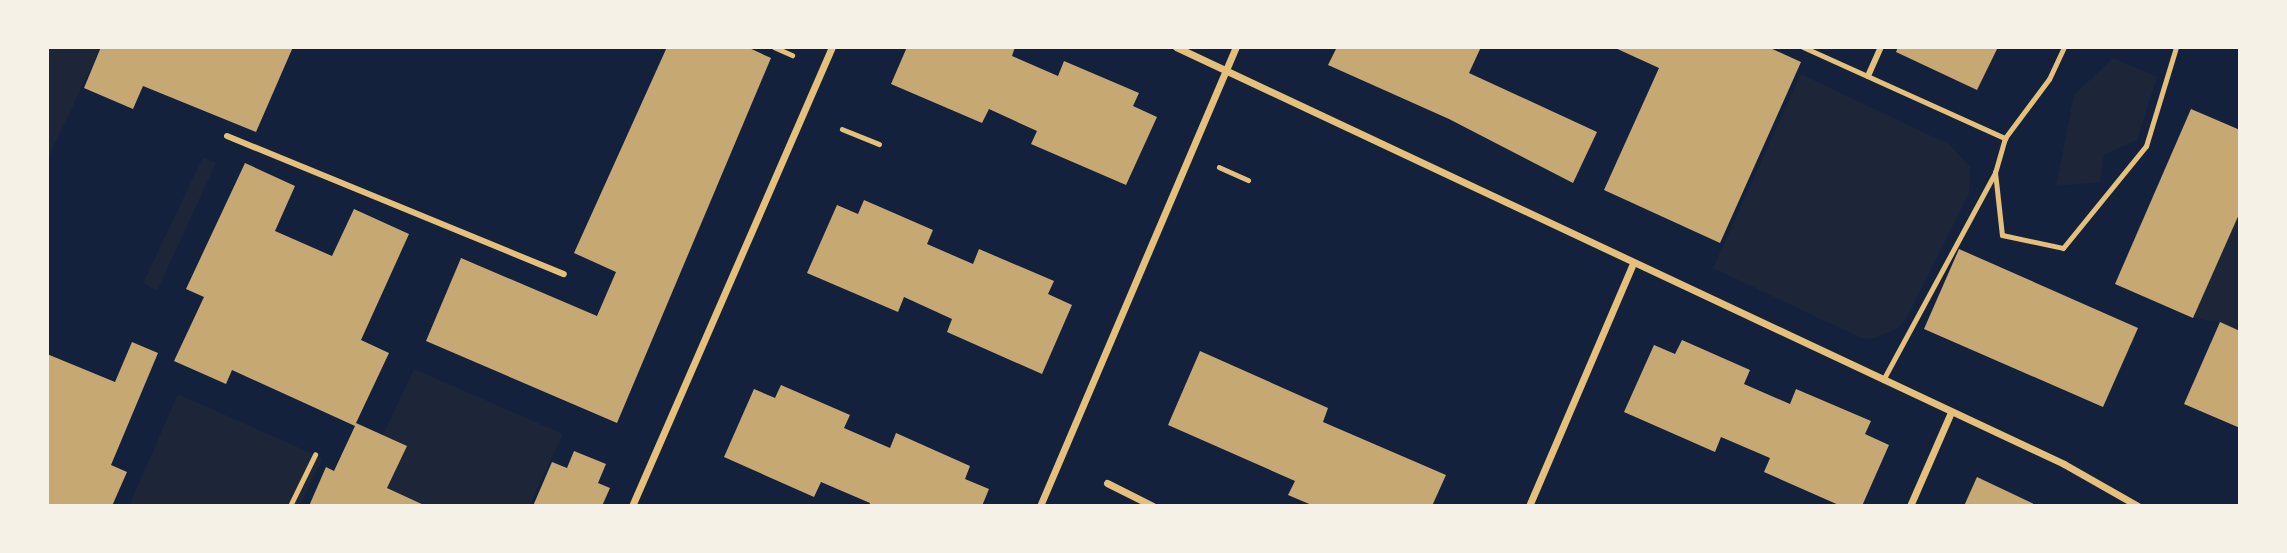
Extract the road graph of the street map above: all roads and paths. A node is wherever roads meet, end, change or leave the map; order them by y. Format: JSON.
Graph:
{"nodes":[{"id":1,"x":832,"y":47,"type":"edge"},
{"id":2,"x":1176,"y":47,"type":"edge"},
{"id":3,"x":1236,"y":47,"type":"edge"},
{"id":4,"x":1803,"y":47,"type":"edge"},
{"id":5,"x":1881,"y":47,"type":"edge"},
{"id":6,"x":2064,"y":47,"type":"edge"},
{"id":7,"x":2176,"y":47,"type":"edge"},
{"id":8,"x":1226,"y":69,"type":"junction"},
{"id":9,"x":1868,"y":76,"type":"junction"},
{"id":10,"x":842,"y":129,"type":"dead end"},
{"id":11,"x":227,"y":136,"type":"dead end"},
{"id":12,"x":2006,"y":138,"type":"junction"},
{"id":13,"x":879,"y":144,"type":"dead end"},
{"id":14,"x":1995,"y":172,"type":"junction"},
{"id":15,"x":1633,"y":263,"type":"junction"},
{"id":16,"x":564,"y":274,"type":"dead end"},
{"id":17,"x":1883,"y":380,"type":"junction"},
{"id":18,"x":1951,"y":412,"type":"junction"},
{"id":19,"x":315,"y":455,"type":"dead end"},
{"id":20,"x":1107,"y":483,"type":"dead end"},
{"id":21,"x":2127,"y":503,"type":"edge"},
{"id":22,"x":290,"y":506,"type":"edge"},
{"id":23,"x":632,"y":506,"type":"edge"},
{"id":24,"x":1040,"y":506,"type":"edge"},
{"id":25,"x":1153,"y":506,"type":"edge"},
{"id":26,"x":1529,"y":506,"type":"edge"},
{"id":27,"x":1910,"y":506,"type":"edge"},
{"id":28,"x":2138,"y":506,"type":"edge"}],
"edges":[{"from":1,"to":23,"type":"street"},
{"from":2,"to":8,"type":"street"},
{"from":3,"to":8,"type":"street"},
{"from":4,"to":9,"type":"lane"},
{"from":5,"to":9,"type":"street"},
{"from":6,"to":12,"type":"lane"},
{"from":7,"to":14,"type":"lane"},
{"from":8,"to":15,"type":"street"},
{"from":8,"to":24,"type":"street"},
{"from":9,"to":12,"type":"lane"},
{"from":10,"to":13,"type":"path"},
{"from":11,"to":16,"type":"street"},
{"from":12,"to":14,"type":"lane"},
{"from":14,"to":17,"type":"lane"},
{"from":15,"to":17,"type":"street"},
{"from":15,"to":26,"type":"street"},
{"from":17,"to":18,"type":"street"},
{"from":18,"to":21,"type":"street"},
{"from":18,"to":27,"type":"street"},
{"from":19,"to":22,"type":"path"},
{"from":20,"to":25,"type":"street"},
{"from":21,"to":28,"type":"street"}]}
